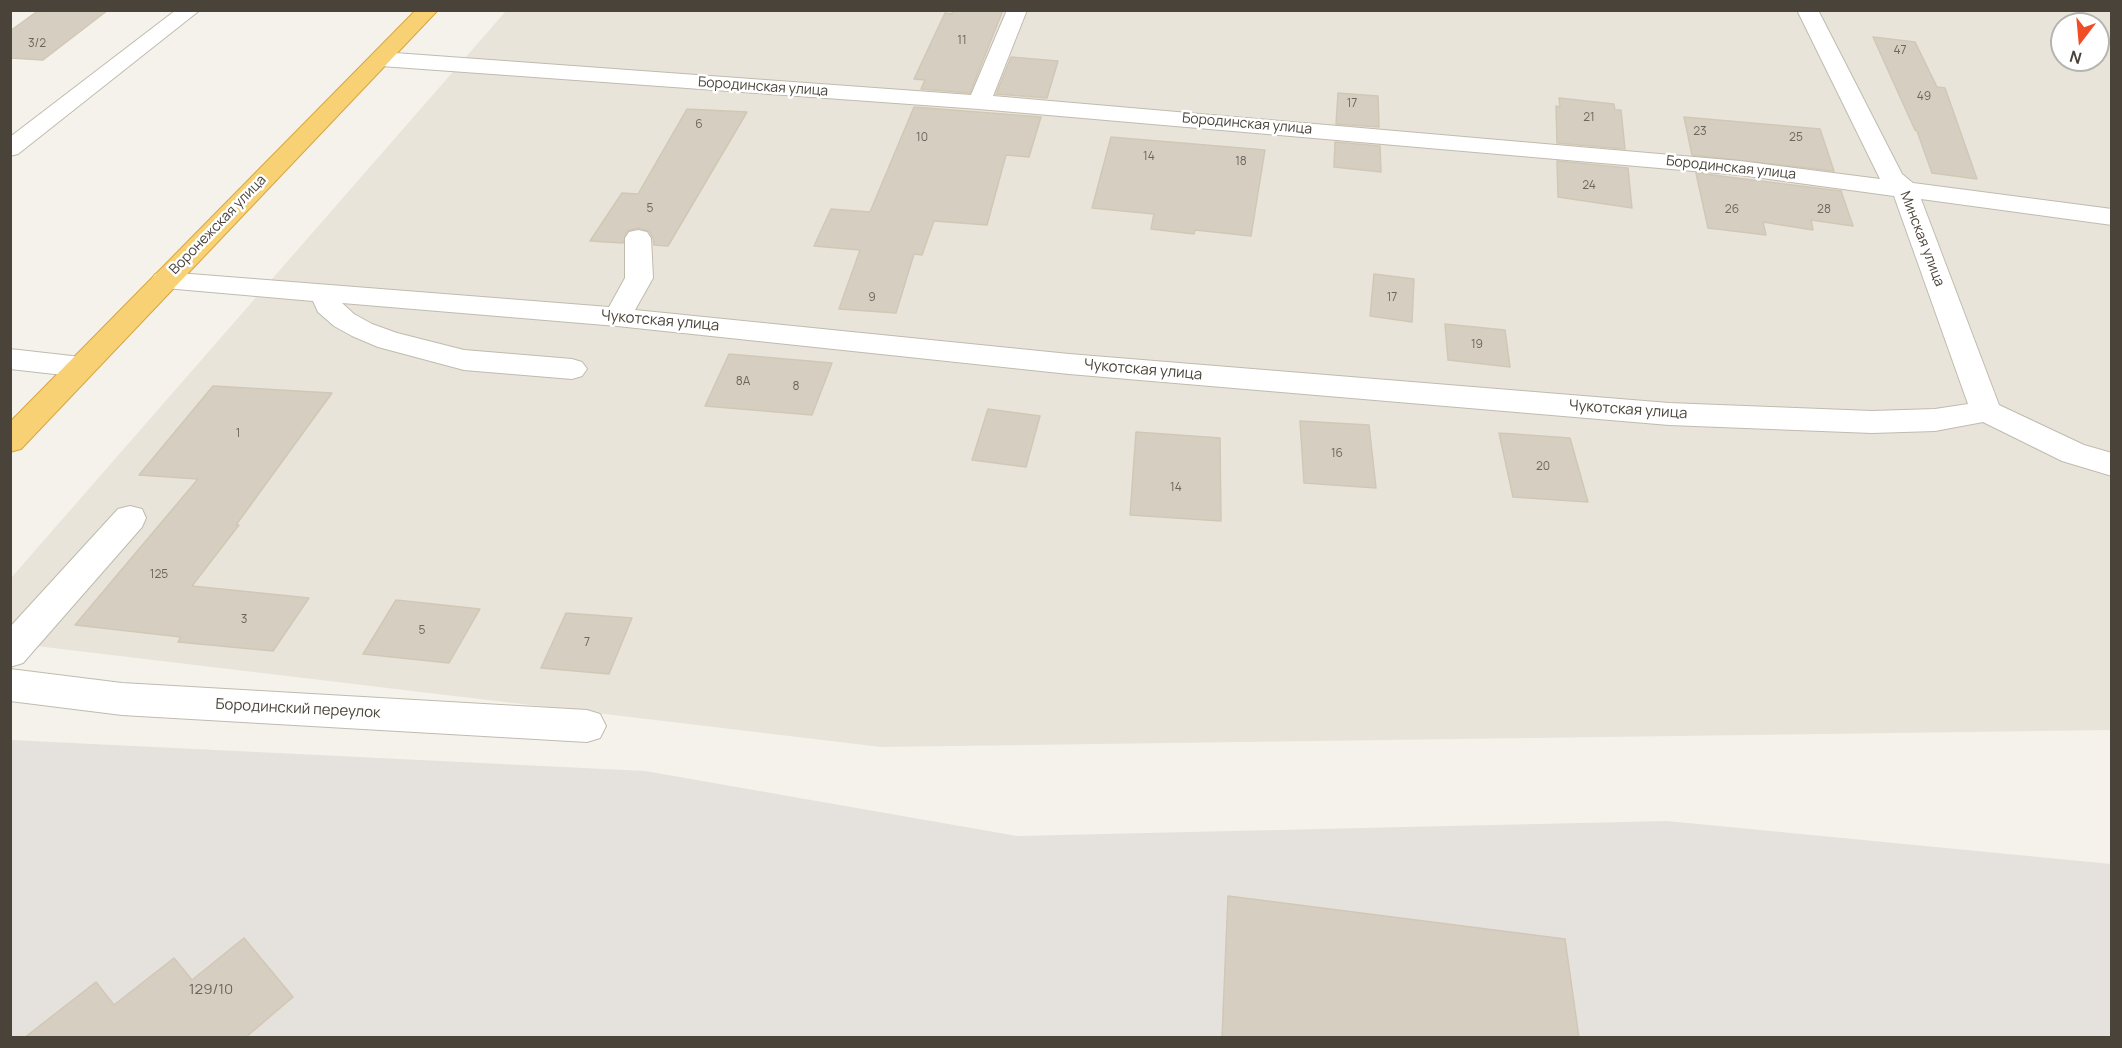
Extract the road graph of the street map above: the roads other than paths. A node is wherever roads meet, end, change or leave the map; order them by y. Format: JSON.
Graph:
{"nodes":[{"id":1,"x":190,"y":10,"type":"edge"},
{"id":2,"x":428,"y":10,"type":"edge"},
{"id":3,"x":1017,"y":10,"type":"edge"},
{"id":4,"x":1807,"y":10,"type":"edge"},
{"id":5,"x":381,"y":59,"type":"junction"},
{"id":6,"x":979,"y":102,"type":"junction"},
{"id":7,"x":10,"y":149,"type":"edge"},
{"id":8,"x":1904,"y":188,"type":"junction"},
{"id":9,"x":2112,"y":217,"type":"edge"},
{"id":10,"x":638,"y":238,"type":"dead end"},
{"id":11,"x":165,"y":280,"type":"junction"},
{"id":12,"x":325,"y":293,"type":"junction"},
{"id":13,"x":617,"y":317,"type":"junction"},
{"id":14,"x":10,"y":359,"type":"edge"},
{"id":15,"x":81,"y":367,"type":"junction"},
{"id":16,"x":572,"y":369,"type":"dead end"},
{"id":17,"x":1986,"y":411,"type":"junction"},
{"id":18,"x":10,"y":441,"type":"edge"},
{"id":19,"x":2112,"y":465,"type":"edge"},
{"id":20,"x":130,"y":518,"type":"dead end"},
{"id":21,"x":10,"y":652,"type":"edge"},
{"id":22,"x":10,"y":685,"type":"edge"},
{"id":23,"x":587,"y":726,"type":"dead end"}],
"edges":[{"from":1,"to":7,"type":"street"},
{"from":2,"to":5,"type":"highway","name":"Воронежская улица"},
{"from":3,"to":6,"type":"street"},
{"from":4,"to":8,"type":"street","name":"Минская улица"},
{"from":5,"to":6,"type":"street","name":"Бородинская улица"},
{"from":5,"to":11,"type":"highway","name":"Воронежская улица"},
{"from":6,"to":8,"type":"street","name":"Бородинская улица"},
{"from":8,"to":9,"type":"street","name":"Бородинская улица"},
{"from":8,"to":17,"type":"street","name":"Минская улица"},
{"from":10,"to":13,"type":"street"},
{"from":11,"to":12,"type":"street","name":"Чукотская улица"},
{"from":11,"to":15,"type":"highway","name":"Воронежская улица"},
{"from":12,"to":13,"type":"street","name":"Чукотская улица"},
{"from":12,"to":16,"type":"street"},
{"from":13,"to":17,"type":"street","name":"Чукотская улица"},
{"from":14,"to":15,"type":"street"},
{"from":15,"to":18,"type":"highway","name":"Воронежская улица"},
{"from":17,"to":19,"type":"street"},
{"from":20,"to":21,"type":"street"},
{"from":22,"to":23,"type":"street","name":"Бородинский переулок"}]}
